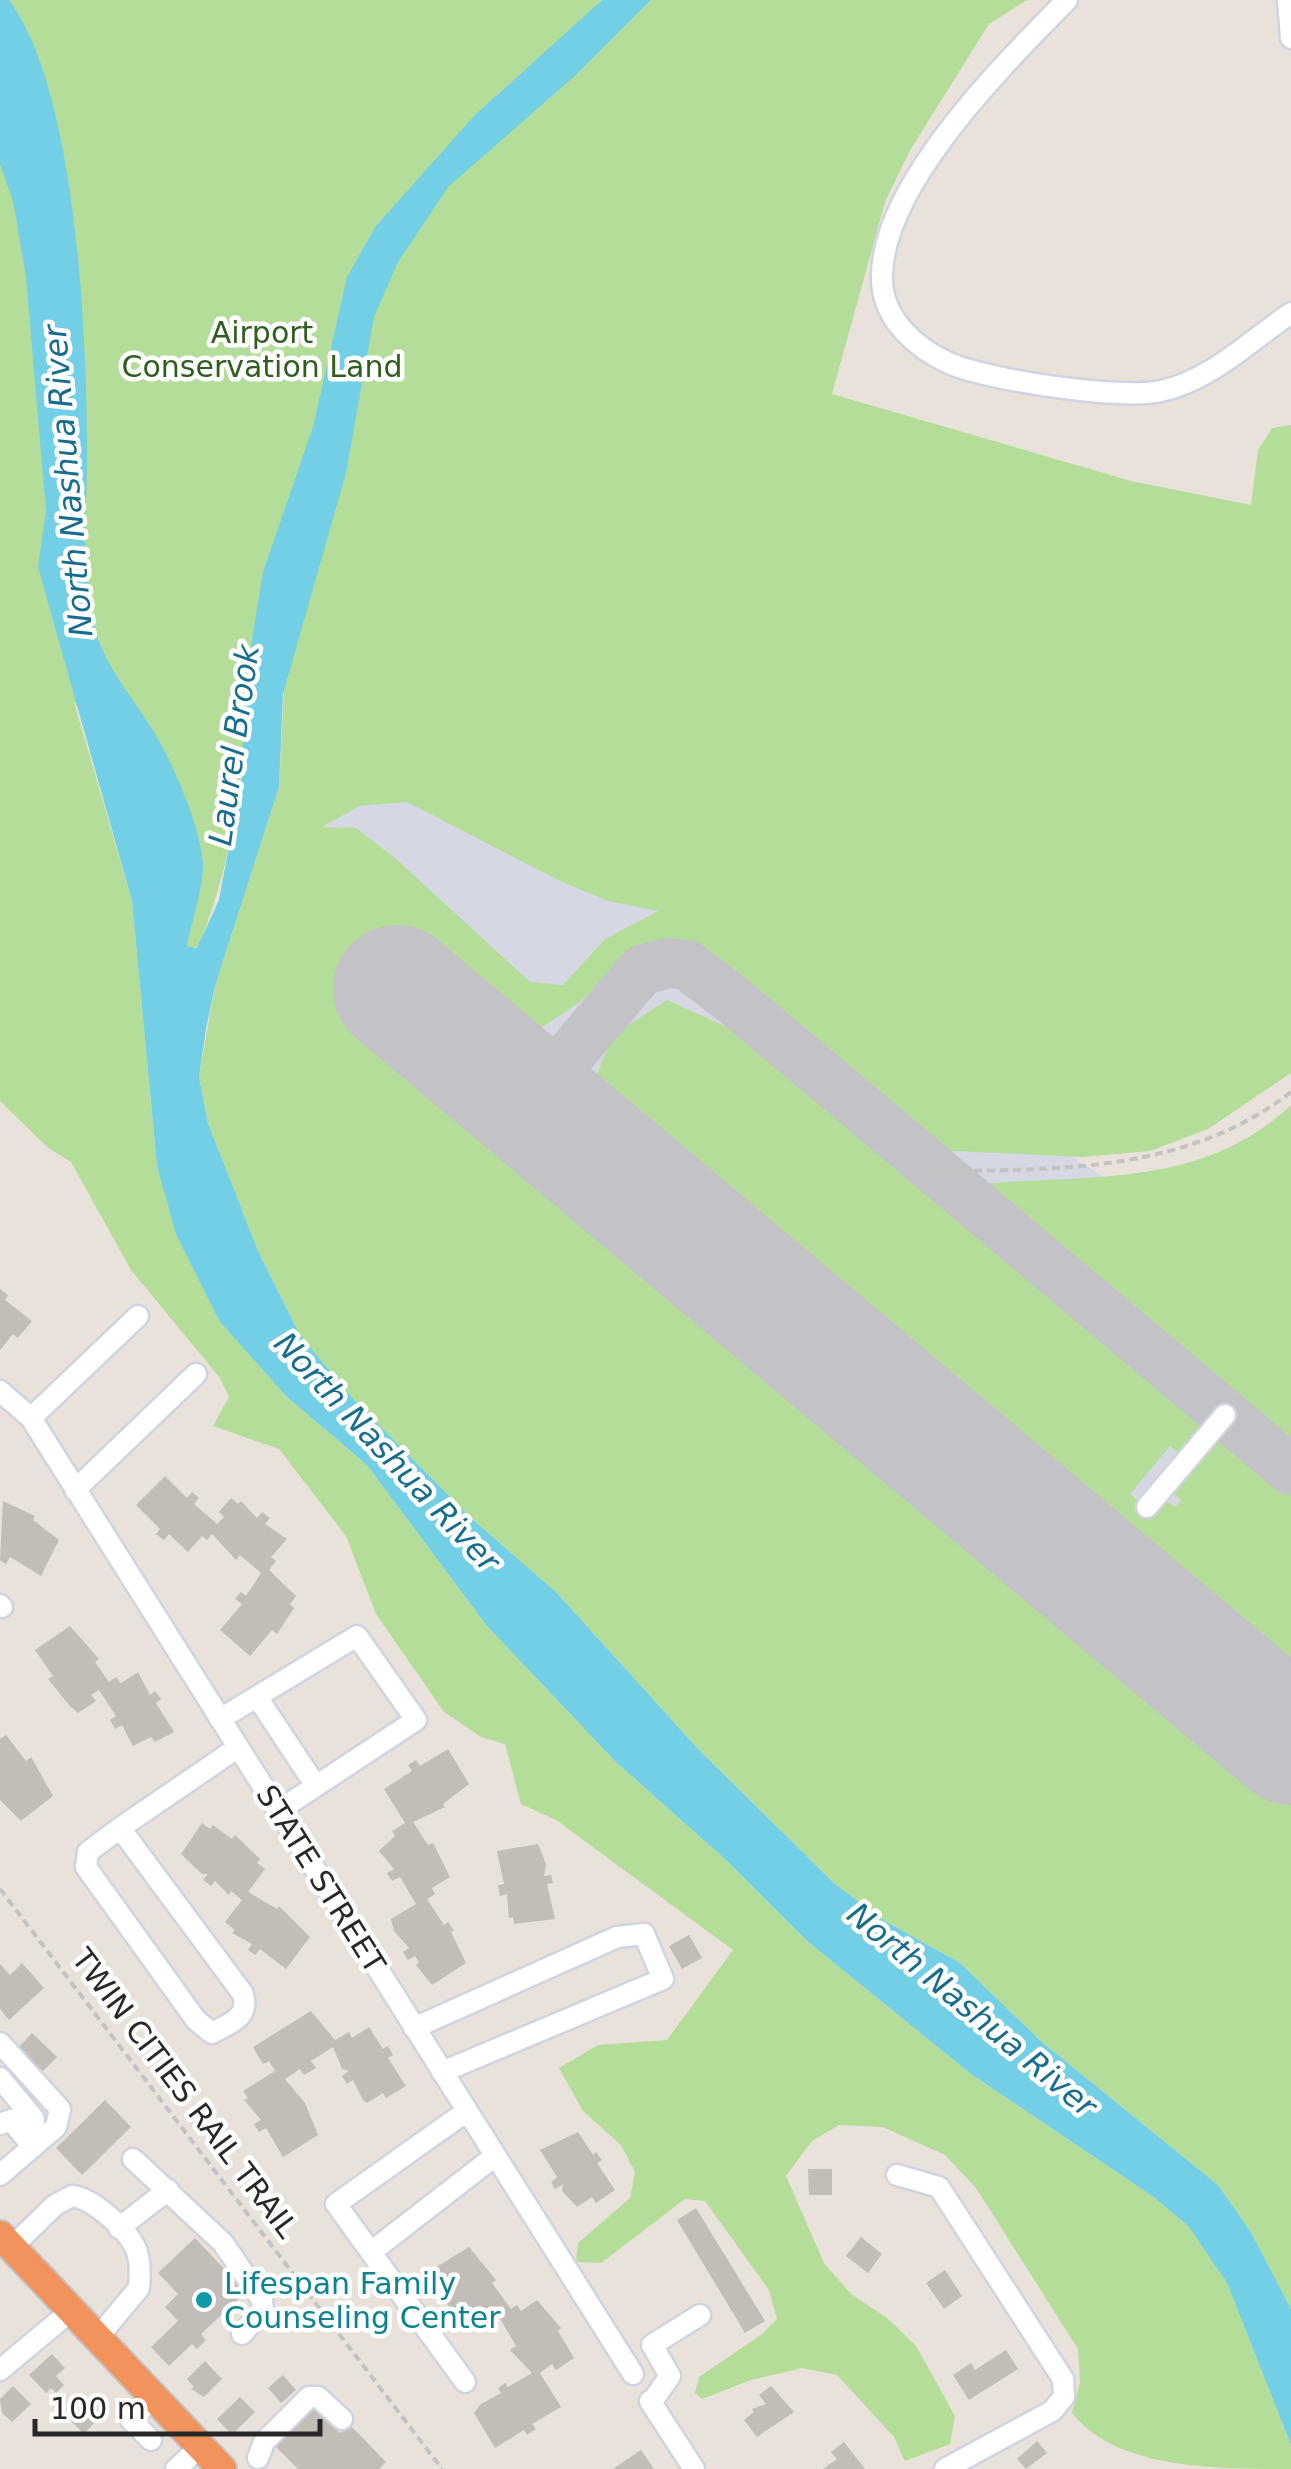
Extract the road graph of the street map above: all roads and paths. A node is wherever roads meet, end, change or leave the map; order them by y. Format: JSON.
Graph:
{"nodes":[{"id":1,"x":1068,"y":0,"type":"edge"},
{"id":2,"x":1288,"y":0,"type":"edge"},
{"id":3,"x":1291,"y":38,"type":"edge"},
{"id":4,"x":1291,"y":313,"type":"edge"},
{"id":5,"x":1291,"y":1092,"type":"edge"},
{"id":6,"x":935,"y":1171,"type":"dead end"},
{"id":7,"x":138,"y":1316,"type":"dead end"},
{"id":8,"x":196,"y":1374,"type":"dead end"},
{"id":9,"x":0,"y":1391,"type":"edge"},
{"id":10,"x":1225,"y":1415,"type":"dead end"},
{"id":11,"x":31,"y":1418,"type":"junction"},
{"id":12,"x":75,"y":1490,"type":"junction"},
{"id":13,"x":1147,"y":1507,"type":"dead end"},
{"id":14,"x":256,"y":1697,"type":"junction"},
{"id":15,"x":220,"y":1719,"type":"junction"},
{"id":16,"x":238,"y":1748,"type":"junction"},
{"id":17,"x":316,"y":1786,"type":"junction"},
{"id":18,"x":278,"y":1811,"type":"junction"},
{"id":19,"x":120,"y":1828,"type":"junction"},
{"id":20,"x":0,"y":1889,"type":"edge"},
{"id":21,"x":414,"y":2028,"type":"junction"},
{"id":22,"x":0,"y":2043,"type":"edge"},
{"id":23,"x":442,"y":2072,"type":"junction"},
{"id":24,"x":0,"y":2078,"type":"edge"},
{"id":25,"x":467,"y":2112,"type":"junction"},
{"id":26,"x":0,"y":2124,"type":"edge"},
{"id":27,"x":36,"y":2143,"type":"junction"},
{"id":28,"x":495,"y":2156,"type":"junction"},
{"id":29,"x":133,"y":2158,"type":"dead end"},
{"id":30,"x":3,"y":2167,"type":"edge"},
{"id":31,"x":897,"y":2175,"type":"dead end"},
{"id":32,"x":168,"y":2190,"type":"junction"},
{"id":33,"x":118,"y":2228,"type":"junction"},
{"id":34,"x":4,"y":2242,"type":"edge"},
{"id":35,"x":371,"y":2252,"type":"junction"},
{"id":36,"x":72,"y":2310,"type":"junction"},
{"id":37,"x":700,"y":2314,"type":"dead end"},
{"id":38,"x":242,"y":2334,"type":"dead end"},
{"id":39,"x":98,"y":2337,"type":"junction"},
{"id":40,"x":0,"y":2370,"type":"edge"},
{"id":41,"x":634,"y":2374,"type":"dead end"},
{"id":42,"x":464,"y":2382,"type":"dead end"},
{"id":43,"x":154,"y":2397,"type":"junction"},
{"id":44,"x":342,"y":2419,"type":"dead end"},
{"id":45,"x":152,"y":2440,"type":"dead end"},
{"id":46,"x":200,"y":2446,"type":"junction"},
{"id":47,"x":257,"y":2465,"type":"edge"},
{"id":48,"x":176,"y":2469,"type":"edge"},
{"id":49,"x":222,"y":2469,"type":"edge"},
{"id":50,"x":442,"y":2469,"type":"edge"},
{"id":51,"x":694,"y":2469,"type":"edge"},
{"id":52,"x":945,"y":2469,"type":"edge"}],
"edges":[{"from":1,"to":4,"type":"street"},
{"from":2,"to":3,"type":"street"},
{"from":5,"to":6,"type":"path"},
{"from":7,"to":11,"type":"street"},
{"from":8,"to":12,"type":"street"},
{"from":9,"to":11,"type":"street","name":"STATE STREET"},
{"from":10,"to":13,"type":"street"},
{"from":11,"to":12,"type":"street","name":"STATE STREET"},
{"from":12,"to":15,"type":"street","name":"STATE STREET"},
{"from":14,"to":15,"type":"street"},
{"from":14,"to":17,"type":"street"},
{"from":14,"to":17,"type":"street"},
{"from":15,"to":16,"type":"street","name":"STATE STREET"},
{"from":16,"to":18,"type":"street","name":"STATE STREET"},
{"from":16,"to":19,"type":"street"},
{"from":17,"to":18,"type":"street"},
{"from":18,"to":21,"type":"street","name":"STATE STREET"},
{"from":19,"to":19,"type":"street"},
{"from":20,"to":50,"type":"path","name":"TWIN CITIES RAIL TRAIL"},
{"from":21,"to":23,"type":"street","name":"STATE STREET"},
{"from":21,"to":23,"type":"street"},
{"from":22,"to":27,"type":"street"},
{"from":23,"to":25,"type":"street","name":"STATE STREET"},
{"from":24,"to":27,"type":"street"},
{"from":25,"to":28,"type":"street","name":"STATE STREET"},
{"from":25,"to":35,"type":"street"},
{"from":26,"to":27,"type":"street"},
{"from":27,"to":30,"type":"street"},
{"from":28,"to":35,"type":"street"},
{"from":28,"to":41,"type":"street","name":"STATE STREET"},
{"from":29,"to":32,"type":"street"},
{"from":31,"to":52,"type":"street"},
{"from":32,"to":33,"type":"street"},
{"from":32,"to":38,"type":"street"},
{"from":33,"to":34,"type":"street"},
{"from":33,"to":39,"type":"street"},
{"from":34,"to":36,"type":"highway"},
{"from":35,"to":42,"type":"street"},
{"from":36,"to":39,"type":"highway"},
{"from":36,"to":40,"type":"street"},
{"from":37,"to":51,"type":"street"},
{"from":39,"to":43,"type":"highway"},
{"from":43,"to":45,"type":"street"},
{"from":43,"to":46,"type":"highway"},
{"from":44,"to":47,"type":"street"},
{"from":46,"to":48,"type":"street"},
{"from":46,"to":49,"type":"highway"}]}
